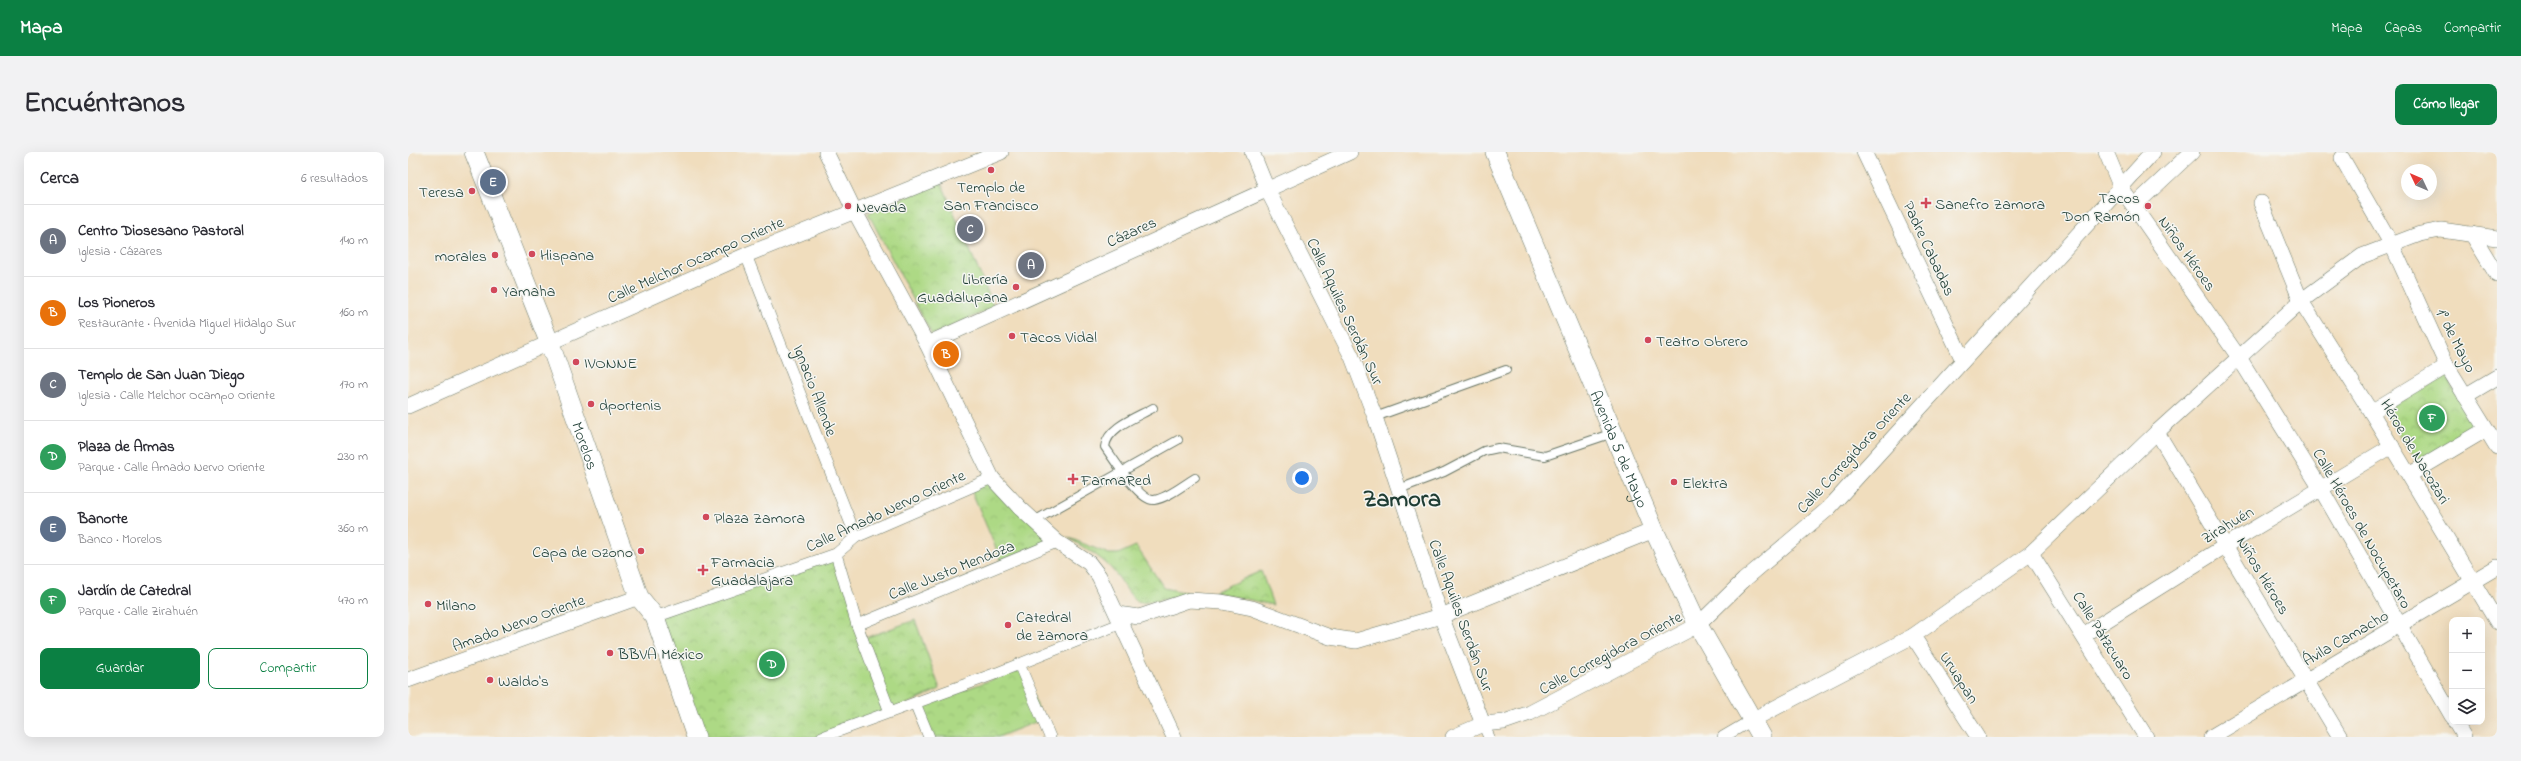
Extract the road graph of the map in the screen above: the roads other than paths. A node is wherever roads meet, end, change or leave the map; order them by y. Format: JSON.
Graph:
{"nodes":[{"id":1,"x":474,"y":152,"type":"edge"},
{"id":2,"x":826,"y":152,"type":"edge"},
{"id":3,"x":1001,"y":152,"type":"edge"},
{"id":4,"x":1252,"y":152,"type":"edge"},
{"id":5,"x":1350,"y":152,"type":"edge"},
{"id":6,"x":1495,"y":152,"type":"edge"},
{"id":7,"x":1864,"y":152,"type":"edge"},
{"id":8,"x":2106,"y":152,"type":"edge"},
{"id":9,"x":2153,"y":152,"type":"edge"},
{"id":10,"x":2192,"y":152,"type":"edge"},
{"id":11,"x":2342,"y":158,"type":"dead end"},
{"id":12,"x":2121,"y":188,"type":"junction"},
{"id":13,"x":1267,"y":189,"type":"junction"},
{"id":14,"x":2261,"y":203,"type":"dead end"},
{"id":15,"x":2134,"y":206,"type":"junction"},
{"id":16,"x":854,"y":210,"type":"junction"},
{"id":17,"x":2472,"y":234,"type":"junction"},
{"id":18,"x":2497,"y":238,"type":"edge"},
{"id":19,"x":2392,"y":245,"type":"junction"},
{"id":20,"x":746,"y":255,"type":"junction"},
{"id":21,"x":2497,"y":275,"type":"edge"},
{"id":22,"x":2301,"y":300,"type":"junction"},
{"id":23,"x":550,"y":344,"type":"junction"},
{"id":24,"x":927,"y":344,"type":"junction"},
{"id":25,"x":2240,"y":359,"type":"junction"},
{"id":26,"x":1963,"y":360,"type":"junction"},
{"id":27,"x":2447,"y":366,"type":"junction"},
{"id":28,"x":1506,"y":370,"type":"dead end"},
{"id":29,"x":2497,"y":376,"type":"edge"},
{"id":30,"x":2465,"y":396,"type":"junction"},
{"id":31,"x":408,"y":406,"type":"edge"},
{"id":32,"x":1153,"y":408,"type":"dead end"},
{"id":33,"x":2371,"y":412,"type":"junction"},
{"id":34,"x":1375,"y":417,"type":"junction"},
{"id":35,"x":2485,"y":430,"type":"junction"},
{"id":36,"x":2157,"y":432,"type":"junction"},
{"id":37,"x":1613,"y":433,"type":"junction"},
{"id":38,"x":1178,"y":440,"type":"dead end"},
{"id":39,"x":2392,"y":446,"type":"junction"},
{"id":40,"x":2497,"y":447,"type":"edge"},
{"id":41,"x":1122,"y":471,"type":"junction"},
{"id":42,"x":2409,"y":475,"type":"junction"},
{"id":43,"x":992,"y":478,"type":"junction"},
{"id":44,"x":1195,"y":478,"type":"dead end"},
{"id":45,"x":1399,"y":489,"type":"junction"},
{"id":46,"x":2321,"y":489,"type":"junction"},
{"id":47,"x":1034,"y":521,"type":"junction"},
{"id":48,"x":1654,"y":530,"type":"junction"},
{"id":49,"x":856,"y":538,"type":"junction"},
{"id":50,"x":1057,"y":542,"type":"junction"},
{"id":51,"x":2225,"y":546,"type":"junction"},
{"id":52,"x":2031,"y":553,"type":"junction"},
{"id":53,"x":836,"y":554,"type":"junction"},
{"id":54,"x":2497,"y":567,"type":"edge"},
{"id":55,"x":2473,"y":581,"type":"junction"},
{"id":56,"x":639,"y":597,"type":"junction"},
{"id":57,"x":1441,"y":616,"type":"junction"},
{"id":58,"x":655,"y":617,"type":"junction"},
{"id":59,"x":1120,"y":618,"type":"junction"},
{"id":60,"x":2497,"y":622,"type":"edge"},
{"id":61,"x":857,"y":625,"type":"junction"},
{"id":62,"x":1698,"y":626,"type":"junction"},
{"id":63,"x":2400,"y":626,"type":"junction"},
{"id":64,"x":2083,"y":635,"type":"junction"},
{"id":65,"x":1913,"y":636,"type":"junction"},
{"id":66,"x":1019,"y":664,"type":"junction"},
{"id":67,"x":2306,"y":679,"type":"junction"},
{"id":68,"x":408,"y":680,"type":"edge"},
{"id":69,"x":915,"y":703,"type":"junction"},
{"id":70,"x":2449,"y":711,"type":"edge"},
{"id":71,"x":890,"y":712,"type":"junction"},
{"id":72,"x":1752,"y":720,"type":"junction"},
{"id":73,"x":2457,"y":725,"type":"edge"},
{"id":74,"x":1486,"y":730,"type":"edge"},
{"id":75,"x":696,"y":737,"type":"edge"},
{"id":76,"x":822,"y":737,"type":"edge"},
{"id":77,"x":929,"y":737,"type":"edge"},
{"id":78,"x":1050,"y":737,"type":"edge"},
{"id":79,"x":1174,"y":737,"type":"edge"},
{"id":80,"x":1453,"y":737,"type":"edge"},
{"id":81,"x":1723,"y":737,"type":"edge"},
{"id":82,"x":1762,"y":737,"type":"edge"},
{"id":83,"x":1978,"y":737,"type":"edge"},
{"id":84,"x":2146,"y":737,"type":"edge"},
{"id":85,"x":2211,"y":737,"type":"edge"},
{"id":86,"x":2340,"y":737,"type":"edge"},
{"id":87,"x":2464,"y":737,"type":"edge"}],
"edges":[{"from":1,"to":23,"type":"street","name":"Morelos"},
{"from":2,"to":16,"type":"street"},
{"from":3,"to":16,"type":"street","name":"Calle Melchor Ocampo Oriente"},
{"from":4,"to":13,"type":"street","name":"Calle Aquiles Serdán Sur"},
{"from":5,"to":13,"type":"street","name":"Cázares"},
{"from":6,"to":37,"type":"street","name":"Avenida 5 de Mayo"},
{"from":7,"to":26,"type":"street","name":"Padre Cabadas"},
{"from":8,"to":12,"type":"street","name":"Niños Héroes"},
{"from":9,"to":12,"type":"street","name":"Calle Corregidora Oriente"},
{"from":10,"to":15,"type":"street"},
{"from":11,"to":19,"type":"street","name":"1° de Mayo"},
{"from":12,"to":15,"type":"street","name":"Niños Héroes"},
{"from":12,"to":26,"type":"street","name":"Calle Corregidora Oriente"},
{"from":13,"to":24,"type":"street","name":"Cázares"},
{"from":13,"to":34,"type":"street","name":"Calle Aquiles Serdán Sur"},
{"from":14,"to":22,"type":"street","name":"Héroe de Nacozari"},
{"from":15,"to":25,"type":"street","name":"Niños Héroes"},
{"from":16,"to":20,"type":"street","name":"Calle Melchor Ocampo Oriente"},
{"from":16,"to":24,"type":"street"},
{"from":17,"to":18,"type":"street"},
{"from":17,"to":19,"type":"street"},
{"from":17,"to":21,"type":"street"},
{"from":19,"to":22,"type":"street"},
{"from":19,"to":27,"type":"street","name":"1° de Mayo"},
{"from":20,"to":23,"type":"street","name":"Calle Melchor Ocampo Oriente"},
{"from":20,"to":49,"type":"street","name":"Ignacio Allende"},
{"from":22,"to":25,"type":"street"},
{"from":22,"to":33,"type":"street","name":"Héroe de Nacozari"},
{"from":23,"to":31,"type":"street","name":"Calle Melchor Ocampo Oriente"},
{"from":23,"to":56,"type":"street","name":"Morelos"},
{"from":24,"to":43,"type":"street"},
{"from":25,"to":36,"type":"street"},
{"from":25,"to":46,"type":"street","name":"Calle Héroes de Nocupetaro"},
{"from":26,"to":62,"type":"street","name":"Calle Corregidora Oriente"},
{"from":27,"to":30,"type":"street","name":"1° de Mayo"},
{"from":27,"to":33,"type":"street"},
{"from":28,"to":34,"type":"lane"},
{"from":29,"to":30,"type":"street"},
{"from":30,"to":35,"type":"street","name":"1° de Mayo"},
{"from":32,"to":41,"type":"lane"},
{"from":33,"to":39,"type":"street","name":"Héroe de Nacozari"},
{"from":34,"to":45,"type":"street","name":"Calle Aquiles Serdán Sur"},
{"from":35,"to":40,"type":"street","name":"1° de Mayo"},
{"from":35,"to":42,"type":"street"},
{"from":36,"to":51,"type":"street","name":"Niños Héroes"},
{"from":36,"to":52,"type":"street"},
{"from":37,"to":45,"type":"lane"},
{"from":37,"to":48,"type":"street","name":"Avenida 5 de Mayo"},
{"from":38,"to":41,"type":"lane"},
{"from":39,"to":42,"type":"street","name":"Héroe de Nacozari"},
{"from":39,"to":46,"type":"street","name":"Zirahuén"},
{"from":41,"to":44,"type":"lane"},
{"from":41,"to":47,"type":"lane"},
{"from":42,"to":55,"type":"street","name":"Héroe de Nacozari"},
{"from":43,"to":47,"type":"street"},
{"from":43,"to":49,"type":"street","name":"Calle Amado Nervo Oriente"},
{"from":45,"to":57,"type":"street","name":"Calle Aquiles Serdán Sur"},
{"from":46,"to":51,"type":"street","name":"Zirahuén"},
{"from":46,"to":63,"type":"street","name":"Calle Héroes de Nocupetaro"},
{"from":47,"to":50,"type":"street"},
{"from":48,"to":57,"type":"street"},
{"from":48,"to":62,"type":"street","name":"Avenida 5 de Mayo"},
{"from":49,"to":53,"type":"street","name":"Calle Amado Nervo Oriente"},
{"from":50,"to":59,"type":"street"},
{"from":50,"to":61,"type":"street","name":"Calle Justo Mendoza"},
{"from":51,"to":64,"type":"street","name":"Zirahuén"},
{"from":51,"to":67,"type":"street","name":"Niños Héroes"},
{"from":52,"to":64,"type":"street","name":"Calle Pátzcuaro"},
{"from":52,"to":65,"type":"street"},
{"from":53,"to":58,"type":"street","name":"Calle Amado Nervo Oriente"},
{"from":53,"to":61,"type":"street"},
{"from":54,"to":55,"type":"street","name":"Ávila Camacho"},
{"from":55,"to":60,"type":"street","name":"Héroe de Nacozari"},
{"from":55,"to":63,"type":"street","name":"Ávila Camacho"},
{"from":56,"to":58,"type":"street","name":"Morelos"},
{"from":56,"to":68,"type":"street","name":"Amado Nervo Oriente"},
{"from":57,"to":59,"type":"street"},
{"from":57,"to":74,"type":"street","name":"Calle Aquiles Serdán Sur"},
{"from":58,"to":75,"type":"street","name":"Morelos"},
{"from":59,"to":66,"type":"street"},
{"from":59,"to":79,"type":"street"},
{"from":61,"to":71,"type":"street"},
{"from":62,"to":72,"type":"street","name":"Avenida 5 de Mayo"},
{"from":62,"to":74,"type":"street","name":"Calle Corregidora Oriente"},
{"from":63,"to":67,"type":"street","name":"Ávila Camacho"},
{"from":63,"to":70,"type":"street","name":"Calle Héroes de Nocupetaro"},
{"from":64,"to":84,"type":"street","name":"Calle Pátzcuaro"},
{"from":65,"to":72,"type":"street"},
{"from":65,"to":83,"type":"street","name":"Uruapan"},
{"from":66,"to":69,"type":"street"},
{"from":66,"to":78,"type":"street"},
{"from":67,"to":85,"type":"street","name":"Ávila Camacho"},
{"from":67,"to":86,"type":"street","name":"Niños Héroes"},
{"from":69,"to":71,"type":"street"},
{"from":69,"to":77,"type":"street"},
{"from":71,"to":76,"type":"street"},
{"from":72,"to":81,"type":"street"},
{"from":72,"to":82,"type":"street","name":"Avenida 5 de Mayo"},
{"from":73,"to":87,"type":"street"},
{"from":74,"to":80,"type":"street","name":"Calle Corregidora Oriente"}]}
